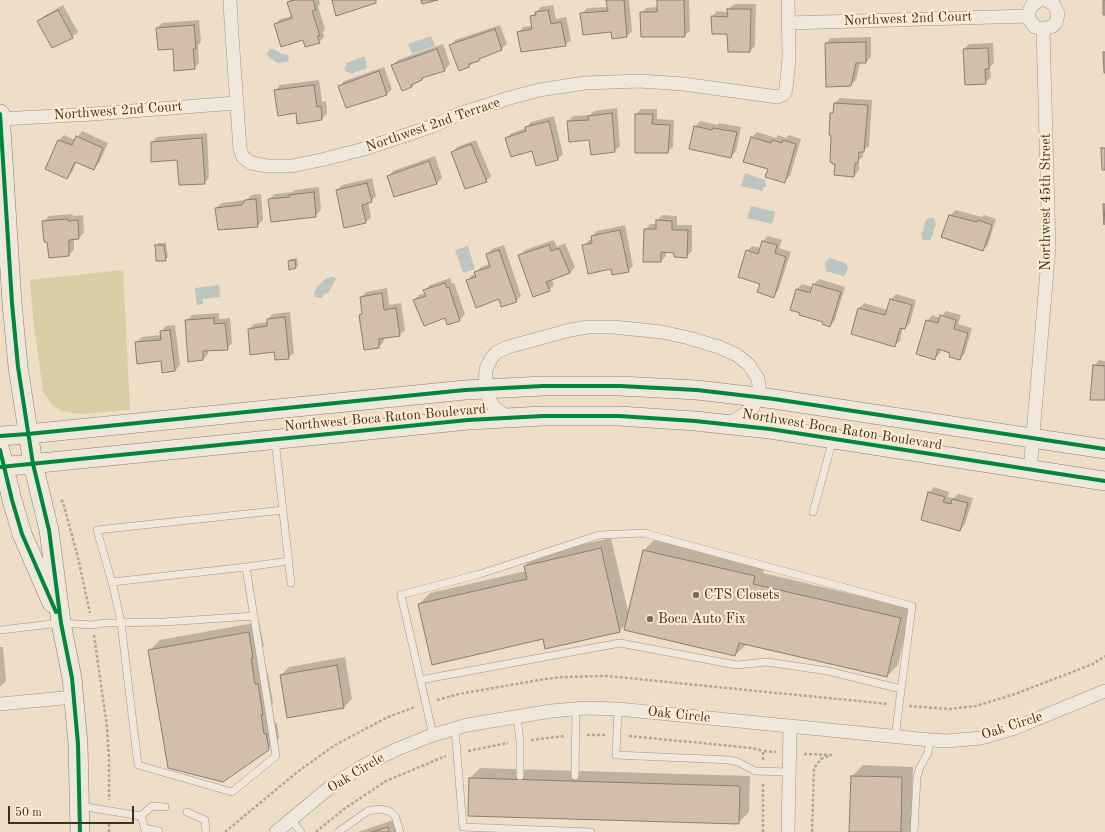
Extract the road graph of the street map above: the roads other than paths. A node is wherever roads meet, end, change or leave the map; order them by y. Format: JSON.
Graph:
{"nodes":[{"id":1,"x":230,"y":0,"type":"edge"},
{"id":2,"x":788,"y":0,"type":"edge"},
{"id":3,"x":1040,"y":0,"type":"edge"},
{"id":4,"x":1046,"y":0,"type":"edge"},
{"id":5,"x":1029,"y":16,"type":"junction"},
{"id":6,"x":788,"y":23,"type":"junction"},
{"id":7,"x":1043,"y":30,"type":"junction"},
{"id":8,"x":236,"y":103,"type":"junction"},
{"id":9,"x":0,"y":114,"type":"edge"},
{"id":10,"x":0,"y":119,"type":"edge"},
{"id":11,"x":484,"y":389,"type":"junction"},
{"id":12,"x":758,"y":397,"type":"junction"},
{"id":13,"x":508,"y":418,"type":"junction"},
{"id":14,"x":728,"y":424,"type":"junction"},
{"id":15,"x":28,"y":434,"type":"junction"},
{"id":16,"x":0,"y":436,"type":"edge"},
{"id":17,"x":1032,"y":438,"type":"junction"},
{"id":18,"x":276,"y":439,"type":"junction"},
{"id":19,"x":833,"y":439,"type":"junction"},
{"id":20,"x":1105,"y":449,"type":"edge"},
{"id":21,"x":1,"y":461,"type":"edge"},
{"id":22,"x":33,"y":464,"type":"junction"},
{"id":23,"x":1030,"y":470,"type":"junction"},
{"id":24,"x":1105,"y":481,"type":"edge"},
{"id":25,"x":283,"y":510,"type":"junction"},
{"id":26,"x":813,"y":512,"type":"dead end"},
{"id":27,"x":289,"y":561,"type":"junction"},
{"id":28,"x":246,"y":567,"type":"junction"},
{"id":29,"x":112,"y":582,"type":"junction"},
{"id":30,"x":291,"y":583,"type":"dead end"},
{"id":31,"x":254,"y":616,"type":"junction"},
{"id":32,"x":61,"y":623,"type":"junction"},
{"id":33,"x":121,"y":624,"type":"junction"},
{"id":34,"x":0,"y":630,"type":"edge"},
{"id":35,"x":420,"y":680,"type":"junction"},
{"id":36,"x":901,"y":689,"type":"junction"},
{"id":37,"x":1105,"y":691,"type":"edge"},
{"id":38,"x":74,"y":697,"type":"junction"},
{"id":39,"x":0,"y":704,"type":"edge"},
{"id":40,"x":576,"y":708,"type":"junction"},
{"id":41,"x":618,"y":710,"type":"junction"},
{"id":42,"x":518,"y":717,"type":"junction"},
{"id":43,"x":790,"y":726,"type":"junction"},
{"id":44,"x":455,"y":729,"type":"junction"},
{"id":45,"x":433,"y":735,"type":"junction"},
{"id":46,"x":895,"y":737,"type":"junction"},
{"id":47,"x":930,"y":740,"type":"junction"},
{"id":48,"x":789,"y":772,"type":"junction"},
{"id":49,"x":520,"y":776,"type":"dead end"},
{"id":50,"x":575,"y":776,"type":"dead end"},
{"id":51,"x":80,"y":806,"type":"junction"},
{"id":52,"x":165,"y":807,"type":"dead end"},
{"id":53,"x":187,"y":812,"type":"dead end"},
{"id":54,"x":141,"y":816,"type":"junction"},
{"id":55,"x":291,"y":819,"type":"junction"},
{"id":56,"x":145,"y":830,"type":"edge"},
{"id":57,"x":159,"y":831,"type":"dead end"},
{"id":58,"x":80,"y":832,"type":"edge"},
{"id":59,"x":206,"y":832,"type":"edge"},
{"id":60,"x":276,"y":832,"type":"edge"},
{"id":61,"x":301,"y":832,"type":"edge"},
{"id":62,"x":338,"y":832,"type":"edge"},
{"id":63,"x":400,"y":832,"type":"edge"},
{"id":64,"x":591,"y":832,"type":"edge"},
{"id":65,"x":788,"y":832,"type":"edge"},
{"id":66,"x":914,"y":832,"type":"edge"}],
"edges":[{"from":1,"to":8,"type":"street","name":"Northwest 2nd Terrace"},
{"from":2,"to":6,"type":"street"},
{"from":3,"to":5,"type":"street"},
{"from":4,"to":7,"type":"street"},
{"from":5,"to":6,"type":"street","name":"Northwest 2nd Court"},
{"from":5,"to":7,"type":"street"},
{"from":6,"to":8,"type":"street","name":"Northwest 2nd Terrace"},
{"from":7,"to":17,"type":"street","name":"Northwest 45th Street"},
{"from":8,"to":10,"type":"street","name":"Northwest 2nd Court"},
{"from":9,"to":10,"type":"street"},
{"from":10,"to":15,"type":"street"},
{"from":11,"to":12,"type":"street","name":"Northwest Boca Raton Boulevard"},
{"from":11,"to":12,"type":"street"},
{"from":11,"to":13,"type":"street"},
{"from":11,"to":15,"type":"street","name":"Northwest Boca Raton Boulevard"},
{"from":12,"to":14,"type":"street"},
{"from":12,"to":17,"type":"street","name":"Northwest Boca Raton Boulevard"},
{"from":13,"to":14,"type":"street","name":"Northwest Boca Raton Boulevard"},
{"from":13,"to":18,"type":"street","name":"Northwest Boca Raton Boulevard"},
{"from":14,"to":19,"type":"street","name":"Northwest Boca Raton Boulevard"},
{"from":15,"to":16,"type":"street","name":"Northwest Boca Raton Boulevard"},
{"from":15,"to":22,"type":"street"},
{"from":17,"to":20,"type":"street","name":"Northwest Boca Raton Boulevard"},
{"from":17,"to":23,"type":"street","name":"Northwest 45th Street"},
{"from":18,"to":22,"type":"street","name":"Northwest Boca Raton Boulevard"},
{"from":18,"to":25,"type":"lane"},
{"from":19,"to":23,"type":"street","name":"Northwest Boca Raton Boulevard"},
{"from":19,"to":26,"type":"lane"},
{"from":21,"to":22,"type":"street","name":"Northwest Boca Raton Boulevard"},
{"from":21,"to":32,"type":"street"},
{"from":22,"to":32,"type":"street"},
{"from":23,"to":24,"type":"street","name":"Northwest Boca Raton Boulevard"},
{"from":25,"to":27,"type":"lane"},
{"from":25,"to":29,"type":"lane"},
{"from":27,"to":28,"type":"lane"},
{"from":27,"to":30,"type":"lane"},
{"from":28,"to":29,"type":"lane"},
{"from":28,"to":31,"type":"lane"},
{"from":29,"to":33,"type":"lane"},
{"from":31,"to":33,"type":"lane"},
{"from":31,"to":33,"type":"lane"},
{"from":32,"to":33,"type":"lane"},
{"from":32,"to":34,"type":"lane"},
{"from":32,"to":38,"type":"street"},
{"from":35,"to":36,"type":"lane"},
{"from":35,"to":36,"type":"lane"},
{"from":35,"to":45,"type":"lane"},
{"from":36,"to":46,"type":"lane"},
{"from":37,"to":47,"type":"street","name":"Oak Circle"},
{"from":38,"to":39,"type":"street"},
{"from":38,"to":51,"type":"street"},
{"from":40,"to":41,"type":"street","name":"Oak Circle"},
{"from":40,"to":42,"type":"street","name":"Oak Circle"},
{"from":40,"to":50,"type":"lane"},
{"from":41,"to":43,"type":"street","name":"Oak Circle"},
{"from":41,"to":48,"type":"lane"},
{"from":42,"to":44,"type":"street","name":"Oak Circle"},
{"from":42,"to":49,"type":"lane"},
{"from":43,"to":46,"type":"street","name":"Oak Circle"},
{"from":43,"to":48,"type":"street"},
{"from":44,"to":45,"type":"street","name":"Oak Circle"},
{"from":44,"to":64,"type":"lane"},
{"from":45,"to":55,"type":"street","name":"Oak Circle"},
{"from":46,"to":47,"type":"street","name":"Oak Circle"},
{"from":47,"to":66,"type":"lane"},
{"from":48,"to":65,"type":"street"},
{"from":51,"to":54,"type":"lane"},
{"from":51,"to":58,"type":"street"},
{"from":52,"to":54,"type":"lane"},
{"from":53,"to":59,"type":"lane"},
{"from":54,"to":56,"type":"lane"},
{"from":55,"to":60,"type":"street","name":"Oak Circle"},
{"from":55,"to":61,"type":"lane"},
{"from":56,"to":57,"type":"lane"},
{"from":62,"to":63,"type":"lane"}]}
